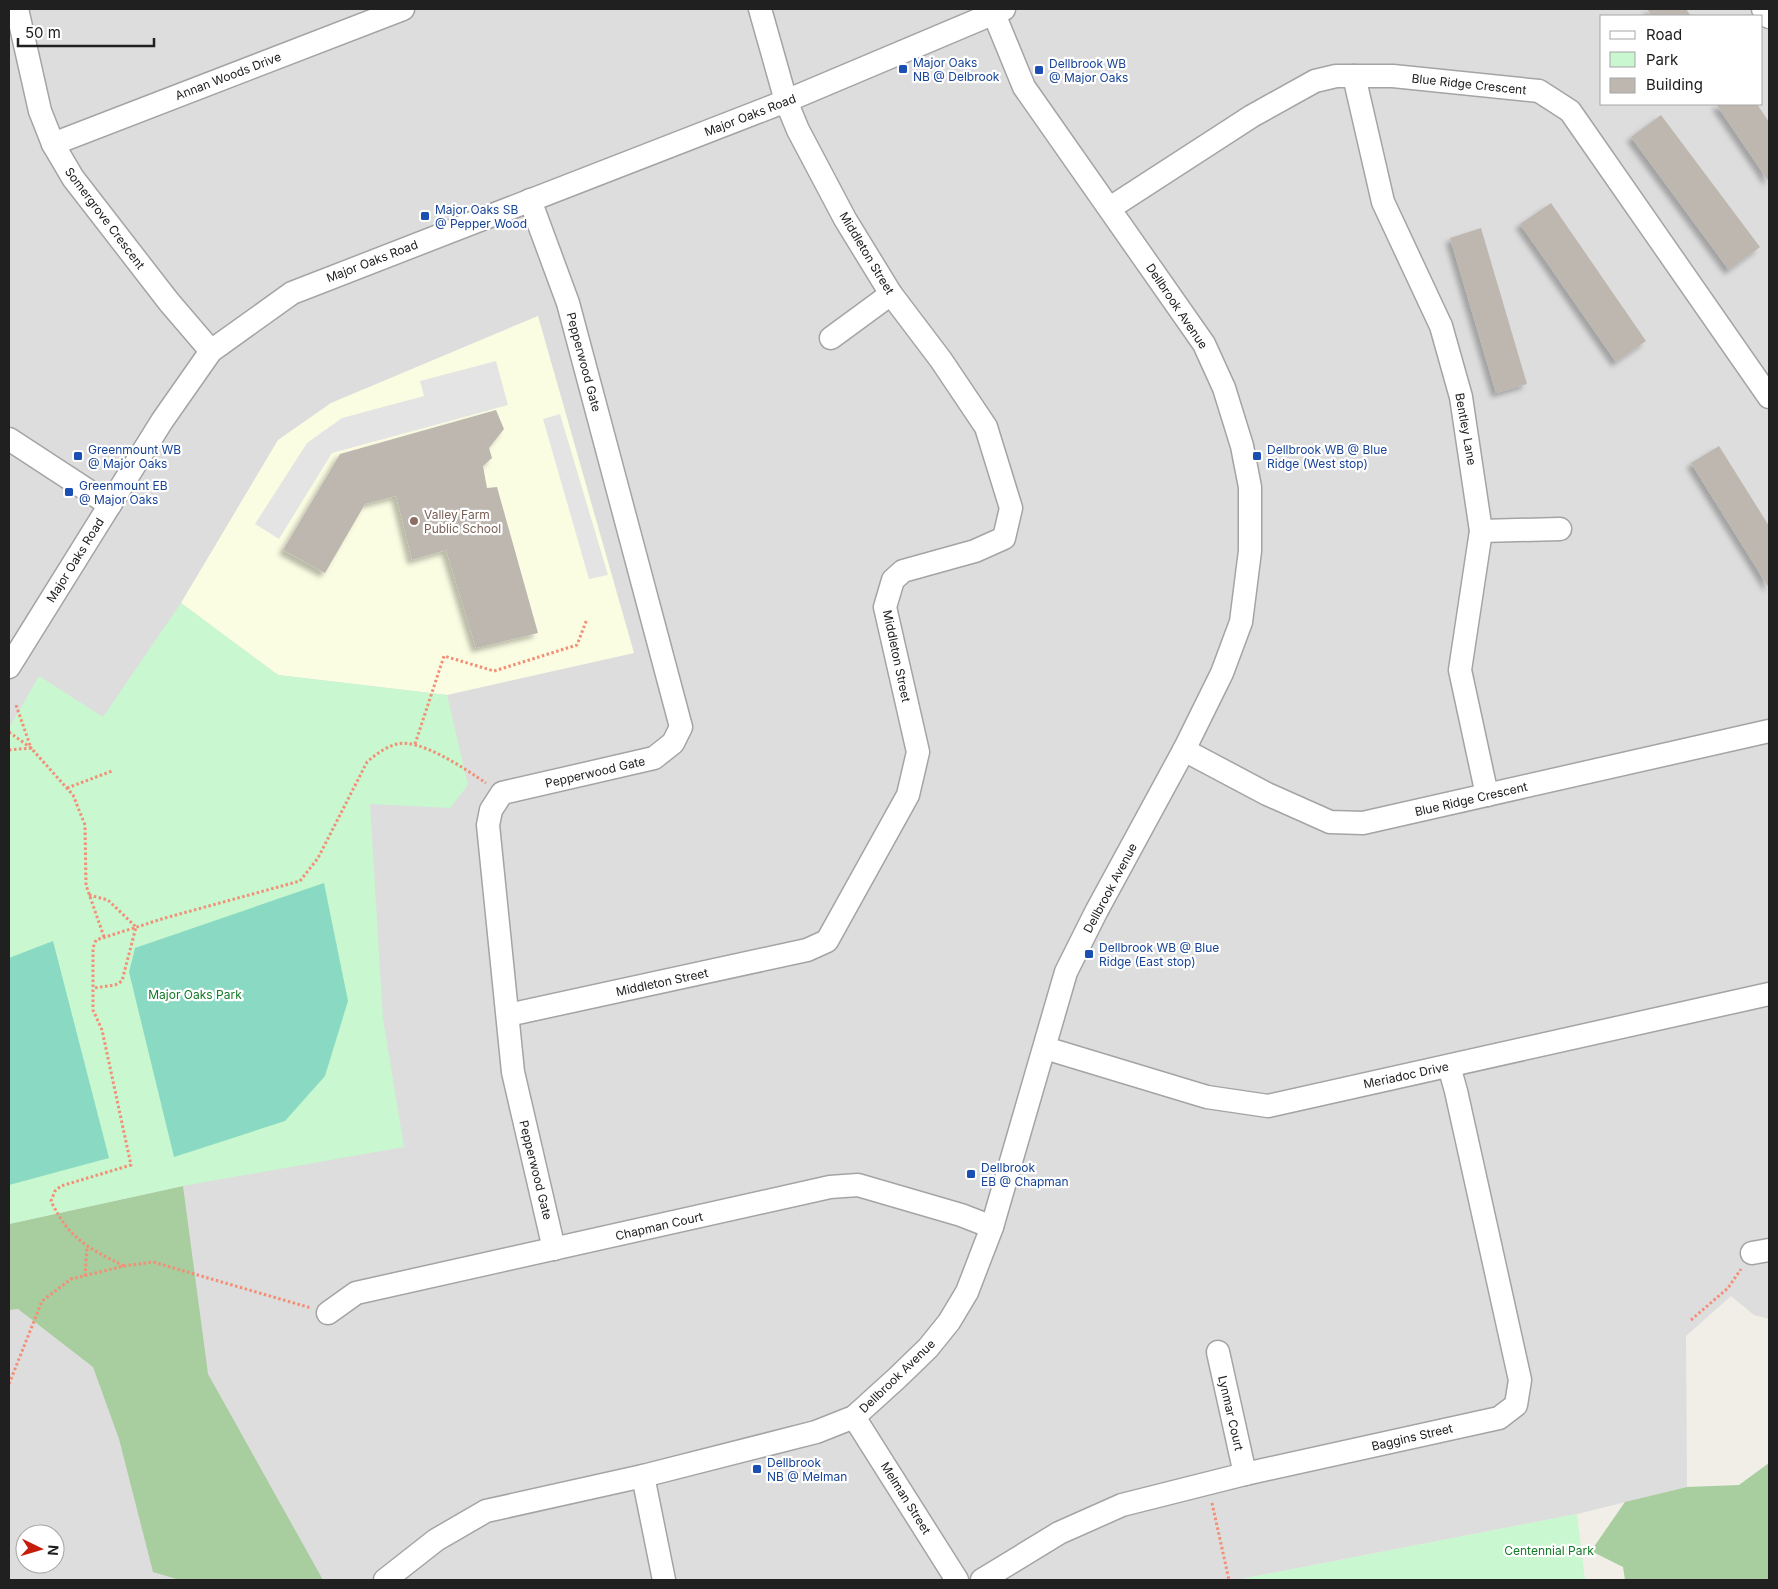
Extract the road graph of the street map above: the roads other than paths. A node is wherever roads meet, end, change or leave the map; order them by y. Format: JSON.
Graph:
{"nodes":[{"id":1,"x":17,"y":9,"type":"edge"},
{"id":2,"x":403,"y":9,"type":"edge"},
{"id":3,"x":760,"y":9,"type":"edge"},
{"id":4,"x":1763,"y":9,"type":"edge"},
{"id":5,"x":996,"y":11,"type":"edge"},
{"id":6,"x":1769,"y":17,"type":"edge"},
{"id":7,"x":1354,"y":76,"type":"junction"},
{"id":8,"x":786,"y":101,"type":"junction"},
{"id":9,"x":53,"y":144,"type":"junction"},
{"id":10,"x":530,"y":200,"type":"junction"},
{"id":11,"x":1110,"y":208,"type":"junction"},
{"id":12,"x":891,"y":294,"type":"junction"},
{"id":13,"x":831,"y":338,"type":"dead end"},
{"id":14,"x":211,"y":352,"type":"junction"},
{"id":15,"x":1762,"y":371,"type":"edge"},
{"id":16,"x":1769,"y":397,"type":"edge"},
{"id":17,"x":9,"y":439,"type":"edge"},
{"id":18,"x":110,"y":505,"type":"junction"},
{"id":19,"x":1560,"y":529,"type":"dead end"},
{"id":20,"x":1480,"y":531,"type":"junction"},
{"id":21,"x":9,"y":667,"type":"edge"},
{"id":22,"x":1769,"y":732,"type":"edge"},
{"id":23,"x":1184,"y":750,"type":"junction"},
{"id":24,"x":1487,"y":795,"type":"junction"},
{"id":25,"x":1769,"y":994,"type":"edge"},
{"id":26,"x":508,"y":1015,"type":"junction"},
{"id":27,"x":1045,"y":1048,"type":"junction"},
{"id":28,"x":1449,"y":1066,"type":"junction"},
{"id":29,"x":992,"y":1227,"type":"junction"},
{"id":30,"x":554,"y":1249,"type":"junction"},
{"id":31,"x":328,"y":1312,"type":"road end"},
{"id":32,"x":1218,"y":1352,"type":"dead end"},
{"id":33,"x":854,"y":1417,"type":"junction"},
{"id":34,"x":1245,"y":1474,"type":"junction"},
{"id":35,"x":643,"y":1476,"type":"junction"},
{"id":36,"x":385,"y":1580,"type":"edge"},
{"id":37,"x":664,"y":1580,"type":"edge"},
{"id":38,"x":957,"y":1580,"type":"edge"},
{"id":39,"x":982,"y":1580,"type":"edge"}],
"edges":[{"from":1,"to":9,"type":"street","name":"Somergrove Crescent"},
{"from":2,"to":9,"type":"street","name":"Annan Woods Drive"},
{"from":3,"to":8,"type":"street"},
{"from":4,"to":6,"type":"street"},
{"from":5,"to":8,"type":"street","name":"Major Oaks Road"},
{"from":5,"to":11,"type":"street","name":"Dellbrook Avenue"},
{"from":7,"to":11,"type":"street","name":"Blue Ridge Crescent"},
{"from":7,"to":15,"type":"street","name":"Blue Ridge Crescent"},
{"from":7,"to":20,"type":"street","name":"Bentley Lane"},
{"from":8,"to":10,"type":"street","name":"Major Oaks Road"},
{"from":8,"to":12,"type":"street","name":"Middleton Street"},
{"from":9,"to":14,"type":"street","name":"Somergrove Crescent"},
{"from":10,"to":14,"type":"street","name":"Major Oaks Road"},
{"from":10,"to":26,"type":"street","name":"Pepperwood Gate"},
{"from":11,"to":23,"type":"street","name":"Dellbrook Avenue"},
{"from":12,"to":13,"type":"street"},
{"from":12,"to":26,"type":"street","name":"Middleton Street"},
{"from":14,"to":18,"type":"street","name":"Major Oaks Road"},
{"from":15,"to":16,"type":"street","name":"Blue Ridge Crescent"},
{"from":17,"to":18,"type":"street"},
{"from":18,"to":21,"type":"street","name":"Major Oaks Road"},
{"from":19,"to":20,"type":"street"},
{"from":20,"to":24,"type":"street","name":"Bentley Lane"},
{"from":22,"to":24,"type":"street","name":"Blue Ridge Crescent"},
{"from":23,"to":24,"type":"street","name":"Blue Ridge Crescent"},
{"from":23,"to":27,"type":"street","name":"Dellbrook Avenue"},
{"from":25,"to":28,"type":"street","name":"Meriadoc Drive"},
{"from":26,"to":30,"type":"street","name":"Pepperwood Gate"},
{"from":27,"to":28,"type":"street","name":"Meriadoc Drive"},
{"from":27,"to":29,"type":"street","name":"Dellbrook Avenue"},
{"from":28,"to":34,"type":"street","name":"Baggins Street"},
{"from":29,"to":30,"type":"street","name":"Chapman Court"},
{"from":29,"to":33,"type":"street","name":"Dellbrook Avenue"},
{"from":30,"to":31,"type":"street","name":"Chapman Court"},
{"from":32,"to":34,"type":"street","name":"Lynmar Court"},
{"from":33,"to":35,"type":"street","name":"Dellbrook Avenue"},
{"from":33,"to":38,"type":"street","name":"Melman Street"},
{"from":34,"to":39,"type":"street","name":"Baggins Street"},
{"from":35,"to":36,"type":"street","name":"Dellbrook Avenue"},
{"from":35,"to":37,"type":"street"}]}
